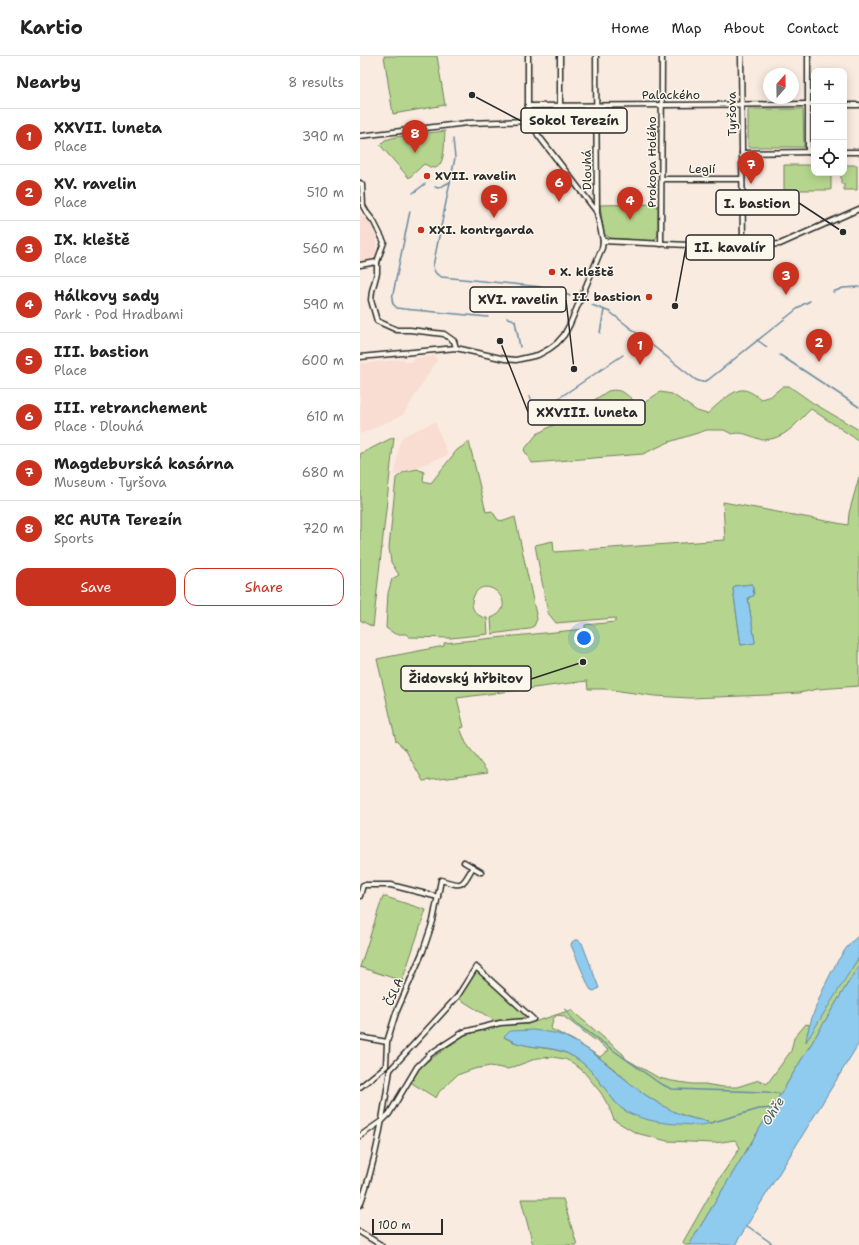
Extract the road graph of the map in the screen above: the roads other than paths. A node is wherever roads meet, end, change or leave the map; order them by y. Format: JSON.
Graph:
{"nodes":[{"id":1,"x":528,"y":56,"type":"edge"},
{"id":2,"x":560,"y":56,"type":"edge"},
{"id":3,"x":596,"y":56,"type":"edge"},
{"id":4,"x":662,"y":56,"type":"edge"},
{"id":5,"x":741,"y":56,"type":"edge"},
{"id":6,"x":808,"y":56,"type":"edge"},
{"id":7,"x":741,"y":104,"type":"junction"},
{"id":8,"x":808,"y":104,"type":"junction"},
{"id":9,"x":847,"y":104,"type":"edge"},
{"id":10,"x":560,"y":105,"type":"junction"},
{"id":11,"x":596,"y":105,"type":"junction"},
{"id":12,"x":662,"y":105,"type":"junction"},
{"id":13,"x":859,"y":105,"type":"edge"},
{"id":14,"x":528,"y":106,"type":"junction"},
{"id":15,"x":532,"y":121,"type":"junction"},
{"id":16,"x":360,"y":136,"type":"edge"},
{"id":17,"x":808,"y":152,"type":"joint"},
{"id":18,"x":847,"y":152,"type":"edge"},
{"id":19,"x":859,"y":152,"type":"edge"},
{"id":20,"x":742,"y":153,"type":"junction"},
{"id":21,"x":662,"y":179,"type":"junction"},
{"id":22,"x":742,"y":179,"type":"junction"},
{"id":23,"x":360,"y":183,"type":"edge"},
{"id":24,"x":859,"y":209,"type":"edge"},
{"id":25,"x":598,"y":212,"type":"junction"},
{"id":26,"x":603,"y":241,"type":"junction"},
{"id":27,"x":661,"y":244,"type":"junction"},
{"id":28,"x":743,"y":245,"type":"junction"},
{"id":29,"x":377,"y":262,"type":"junction"},
{"id":30,"x":360,"y":265,"type":"edge"},
{"id":31,"x":456,"y":348,"type":"junction"},
{"id":32,"x":360,"y":357,"type":"edge"},
{"id":33,"x":464,"y":862,"type":"dead end"},
{"id":34,"x":473,"y":867,"type":"junction"},
{"id":35,"x":481,"y":872,"type":"dead end"},
{"id":36,"x":362,"y":885,"type":"edge"},
{"id":37,"x":360,"y":896,"type":"edge"},
{"id":38,"x":438,"y":897,"type":"junction"},
{"id":39,"x":360,"y":1037,"type":"edge"},
{"id":40,"x":387,"y":1042,"type":"junction"},
{"id":41,"x":386,"y":1066,"type":"junction"},
{"id":42,"x":390,"y":1070,"type":"junction"},
{"id":43,"x":360,"y":1087,"type":"edge"},
{"id":44,"x":383,"y":1120,"type":"junction"},
{"id":45,"x":360,"y":1136,"type":"edge"},
{"id":46,"x":360,"y":1205,"type":"edge"},
{"id":47,"x":360,"y":1232,"type":"edge"},
{"id":48,"x":382,"y":1245,"type":"edge"}],
"edges":[{"from":1,"to":14,"type":"street"},
{"from":2,"to":10,"type":"street"},
{"from":3,"to":11,"type":"street","name":"Dlouhá"},
{"from":4,"to":12,"type":"street","name":"Prokopa Holého"},
{"from":5,"to":7,"type":"street","name":"Tyršova"},
{"from":6,"to":8,"type":"street"},
{"from":7,"to":8,"type":"street","name":"Palackého"},
{"from":7,"to":12,"type":"street","name":"Palackého"},
{"from":7,"to":20,"type":"street","name":"Tyršova"},
{"from":8,"to":17,"type":"street"},
{"from":9,"to":13,"type":"street"},
{"from":10,"to":11,"type":"street","name":"Palackého"},
{"from":10,"to":14,"type":"street","name":"Palackého"},
{"from":11,"to":12,"type":"street","name":"Palackého"},
{"from":11,"to":25,"type":"street","name":"Dlouhá"},
{"from":12,"to":21,"type":"street","name":"Prokopa Holého"},
{"from":14,"to":15,"type":"street"},
{"from":15,"to":16,"type":"street"},
{"from":15,"to":25,"type":"street"},
{"from":17,"to":20,"type":"street"},
{"from":18,"to":19,"type":"street"},
{"from":20,"to":22,"type":"street","name":"Tyršova"},
{"from":21,"to":22,"type":"street","name":"Legií"},
{"from":21,"to":27,"type":"street","name":"Prokopa Holého"},
{"from":22,"to":28,"type":"street","name":"Tyršova"},
{"from":23,"to":29,"type":"street"},
{"from":24,"to":28,"type":"street"},
{"from":25,"to":26,"type":"street","name":"Dlouhá"},
{"from":26,"to":27,"type":"street"},
{"from":26,"to":31,"type":"street"},
{"from":27,"to":28,"type":"street"},
{"from":29,"to":30,"type":"street"},
{"from":29,"to":31,"type":"street"},
{"from":31,"to":32,"type":"street"},
{"from":33,"to":34,"type":"street"},
{"from":34,"to":35,"type":"street"},
{"from":34,"to":38,"type":"street","name":"ČSLA"},
{"from":36,"to":37,"type":"street"},
{"from":36,"to":38,"type":"street"},
{"from":38,"to":40,"type":"street","name":"ČSLA"},
{"from":39,"to":40,"type":"street"},
{"from":40,"to":41,"type":"street","name":"ČSLA"},
{"from":41,"to":42,"type":"street"},
{"from":41,"to":43,"type":"street"},
{"from":42,"to":44,"type":"street"},
{"from":42,"to":44,"type":"street"},
{"from":44,"to":45,"type":"street"},
{"from":44,"to":46,"type":"street"},
{"from":47,"to":48,"type":"street"}]}
